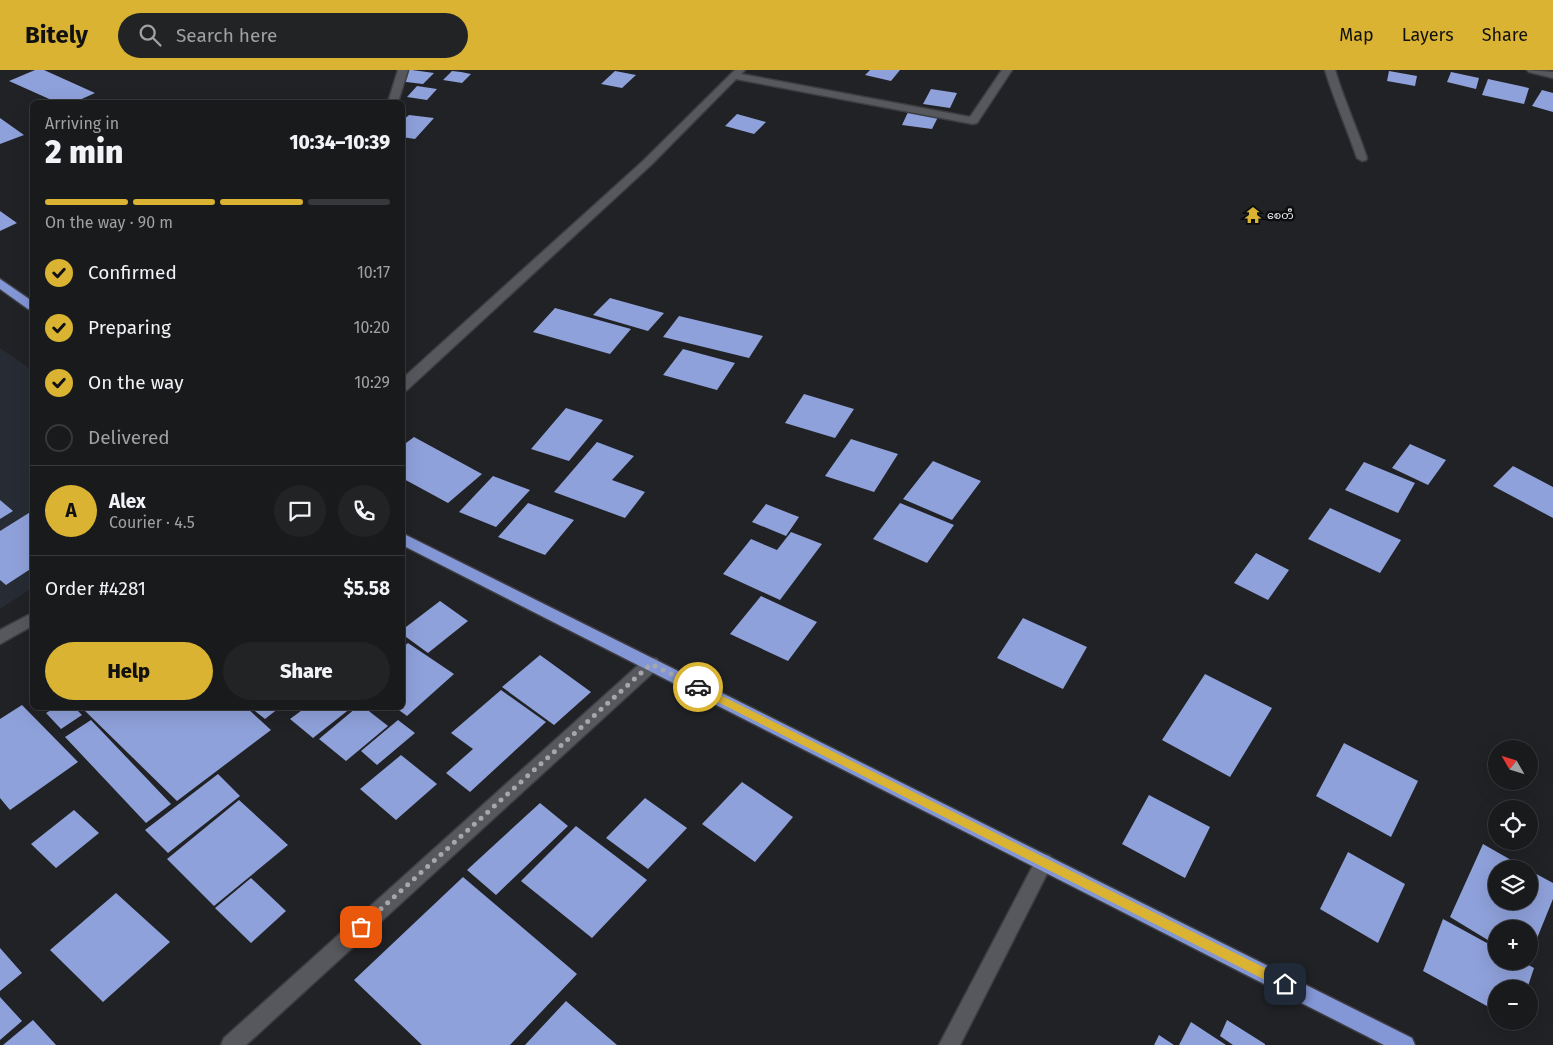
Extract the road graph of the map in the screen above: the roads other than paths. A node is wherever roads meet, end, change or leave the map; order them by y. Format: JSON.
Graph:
{"nodes":[{"id":1,"x":403,"y":70,"type":"edge"},
{"id":2,"x":1007,"y":70,"type":"edge"},
{"id":3,"x":1330,"y":70,"type":"edge"},
{"id":4,"x":1532,"y":70,"type":"edge"},
{"id":5,"x":737,"y":73,"type":"edge"},
{"id":6,"x":1553,"y":75,"type":"edge"},
{"id":7,"x":394,"y":100,"type":"edge"},
{"id":8,"x":1362,"y":158,"type":"dead end"},
{"id":9,"x":0,"y":283,"type":"edge"},
{"id":10,"x":30,"y":305,"type":"edge"},
{"id":11,"x":405,"y":384,"type":"edge"},
{"id":12,"x":405,"y":540,"type":"edge"},
{"id":13,"x":30,"y":621,"type":"edge"},
{"id":14,"x":0,"y":638,"type":"edge"},
{"id":15,"x":651,"y":664,"type":"junction"},
{"id":16,"x":1044,"y":862,"type":"junction"},
{"id":17,"x":231,"y":1045,"type":"edge"},
{"id":18,"x":949,"y":1045,"type":"edge"},
{"id":19,"x":1405,"y":1045,"type":"edge"}],
"edges":[{"from":1,"to":7,"type":"street"},
{"from":2,"to":5,"type":"street"},
{"from":3,"to":8,"type":"street"},
{"from":4,"to":6,"type":"street"},
{"from":5,"to":11,"type":"street"},
{"from":9,"to":10,"type":"highway"},
{"from":12,"to":15,"type":"highway"},
{"from":13,"to":14,"type":"street"},
{"from":15,"to":16,"type":"highway"},
{"from":15,"to":17,"type":"street"},
{"from":16,"to":18,"type":"street"},
{"from":16,"to":19,"type":"highway"}]}
